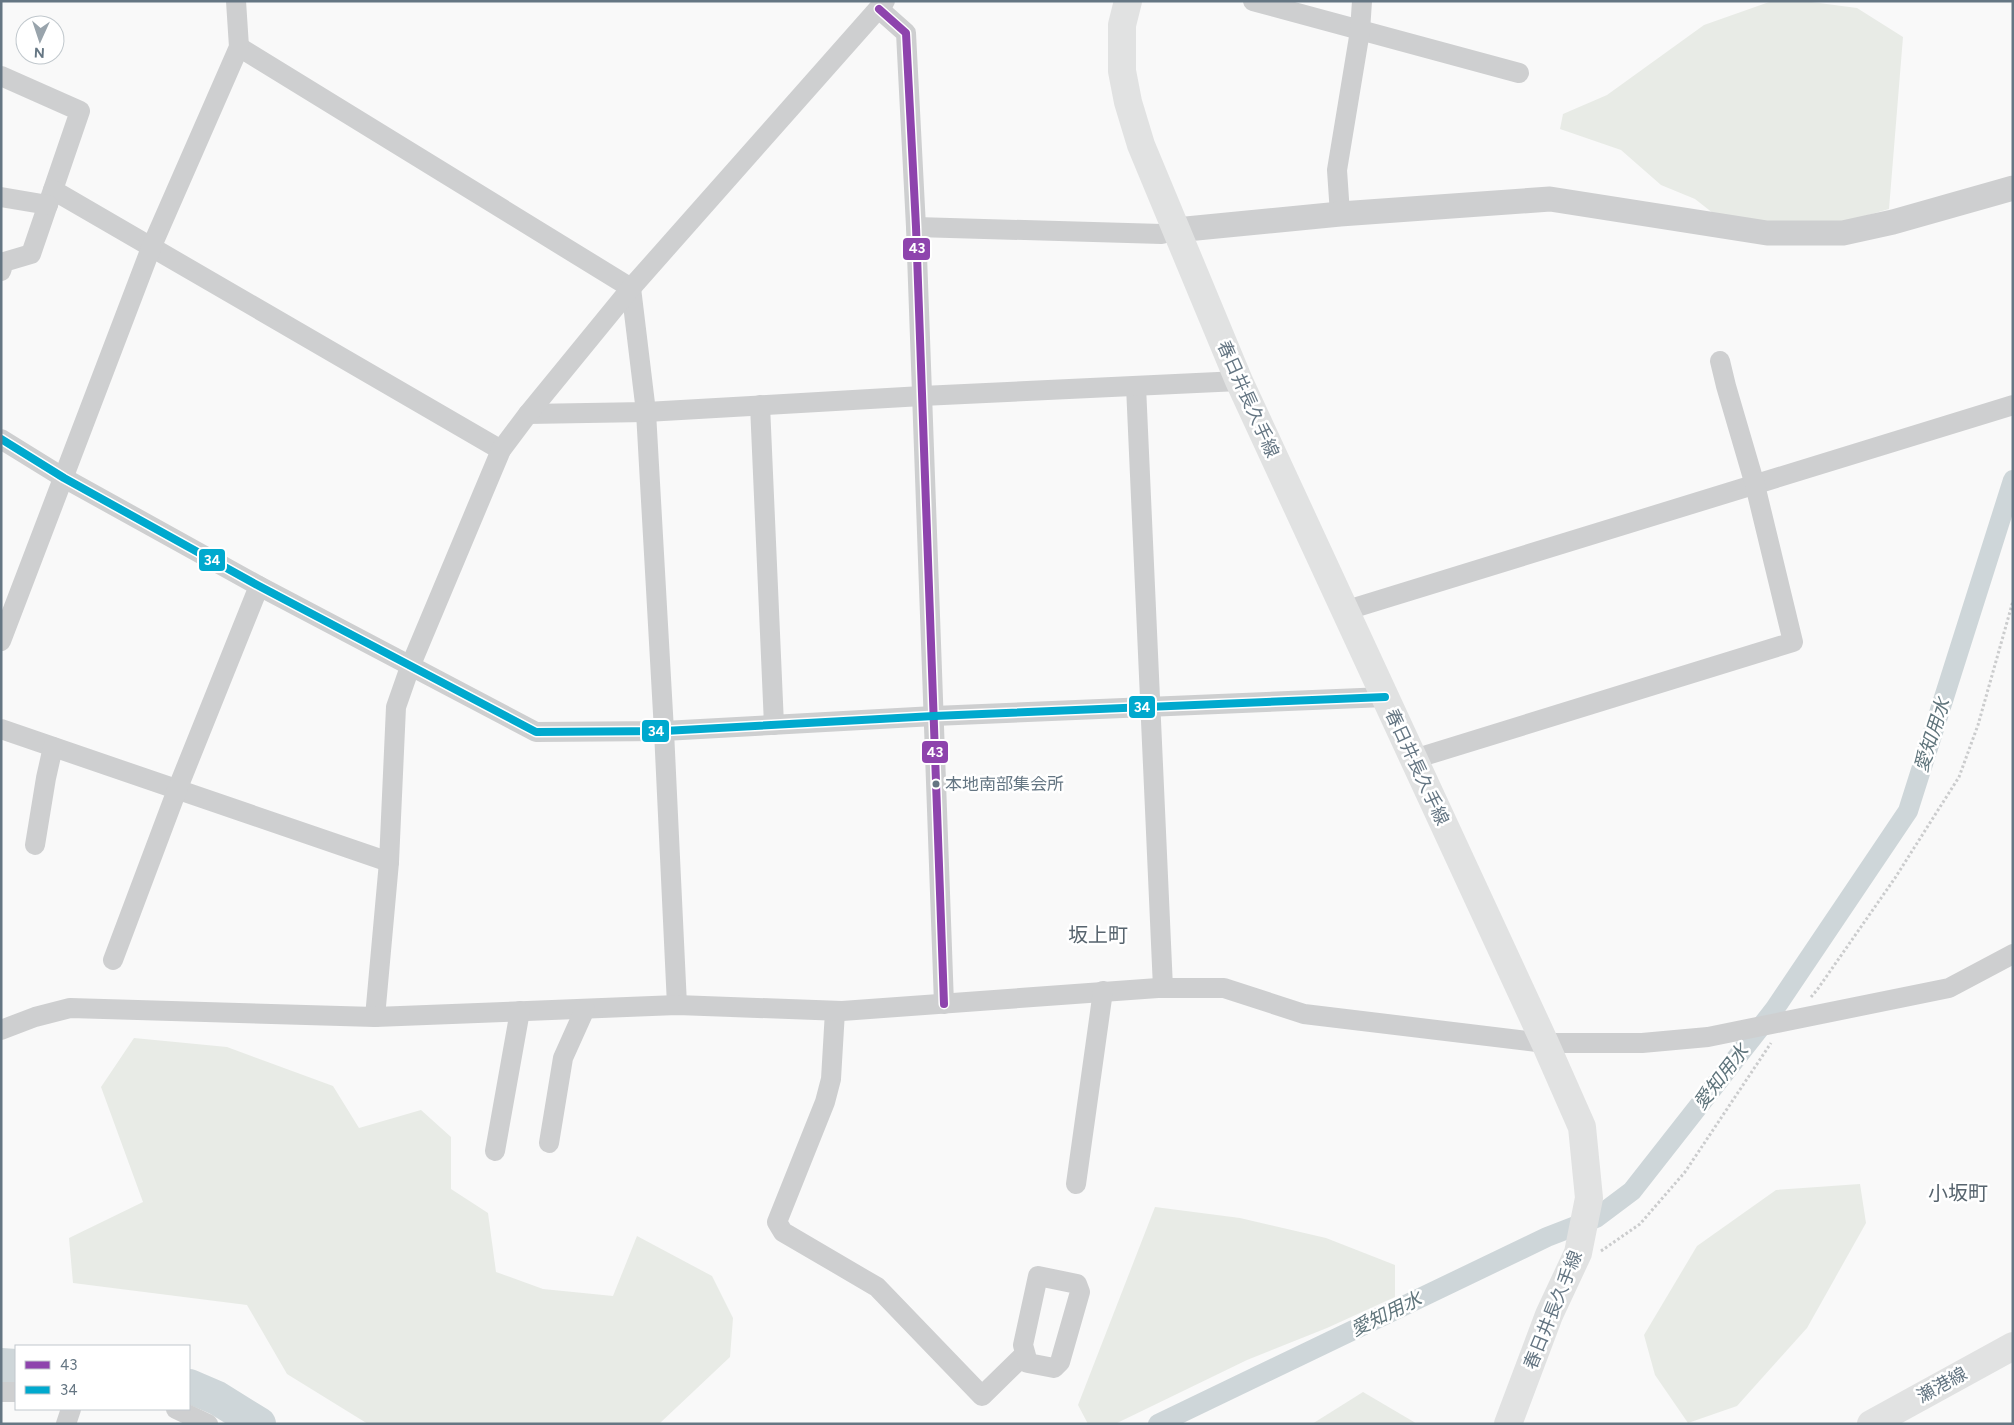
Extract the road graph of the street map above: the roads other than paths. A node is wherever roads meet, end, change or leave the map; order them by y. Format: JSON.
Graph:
{"nodes":[{"id":1,"x":236,"y":1,"type":"edge"},
{"id":2,"x":1128,"y":1,"type":"edge"},
{"id":3,"x":1254,"y":1,"type":"edge"},
{"id":4,"x":1362,"y":1,"type":"edge"},
{"id":5,"x":882,"y":5,"type":"edge"},
{"id":6,"x":1360,"y":31,"type":"junction"},
{"id":7,"x":239,"y":47,"type":"junction"},
{"id":8,"x":1519,"y":73,"type":"dead end"},
{"id":9,"x":1,"y":76,"type":"edge"},
{"id":10,"x":2013,"y":188,"type":"edge"},
{"id":11,"x":1,"y":197,"type":"edge"},
{"id":12,"x":51,"y":197,"type":"junction"},
{"id":13,"x":1340,"y":214,"type":"junction"},
{"id":14,"x":916,"y":227,"type":"junction"},
{"id":15,"x":1176,"y":230,"type":"junction"},
{"id":16,"x":151,"y":248,"type":"junction"},
{"id":17,"x":1,"y":272,"type":"edge"},
{"id":18,"x":631,"y":288,"type":"junction"},
{"id":19,"x":1720,"y":361,"type":"dead end"},
{"id":20,"x":1239,"y":381,"type":"junction"},
{"id":21,"x":1136,"y":386,"type":"junction"},
{"id":22,"x":922,"y":396,"type":"junction"},
{"id":23,"x":760,"y":405,"type":"junction"},
{"id":24,"x":2013,"y":405,"type":"edge"},
{"id":25,"x":646,"y":412,"type":"junction"},
{"id":26,"x":528,"y":414,"type":"junction"},
{"id":27,"x":1,"y":439,"type":"edge"},
{"id":28,"x":501,"y":450,"type":"junction"},
{"id":29,"x":64,"y":478,"type":"junction"},
{"id":30,"x":1754,"y":485,"type":"junction"},
{"id":31,"x":259,"y":586,"type":"junction"},
{"id":32,"x":1344,"y":611,"type":"junction"},
{"id":33,"x":1,"y":641,"type":"edge"},
{"id":34,"x":410,"y":667,"type":"junction"},
{"id":35,"x":1384,"y":697,"type":"junction"},
{"id":36,"x":1152,"y":708,"type":"junction"},
{"id":37,"x":934,"y":716,"type":"junction"},
{"id":38,"x":774,"y":725,"type":"junction"},
{"id":39,"x":1,"y":729,"type":"edge"},
{"id":40,"x":664,"y":730,"type":"junction"},
{"id":41,"x":53,"y":747,"type":"junction"},
{"id":42,"x":1414,"y":759,"type":"junction"},
{"id":43,"x":177,"y":790,"type":"junction"},
{"id":44,"x":35,"y":845,"type":"dead end"},
{"id":45,"x":389,"y":862,"type":"junction"},
{"id":46,"x":2013,"y":954,"type":"edge"},
{"id":47,"x":113,"y":960,"type":"dead end"},
{"id":48,"x":1163,"y":988,"type":"junction"},
{"id":49,"x":1103,"y":991,"type":"junction"},
{"id":50,"x":944,"y":1004,"type":"junction"},
{"id":51,"x":677,"y":1005,"type":"junction"},
{"id":52,"x":585,"y":1009,"type":"junction"},
{"id":53,"x":520,"y":1011,"type":"junction"},
{"id":54,"x":835,"y":1011,"type":"junction"},
{"id":55,"x":375,"y":1017,"type":"junction"},
{"id":56,"x":1,"y":1030,"type":"edge"},
{"id":57,"x":1545,"y":1044,"type":"junction"},
{"id":58,"x":549,"y":1143,"type":"dead end"},
{"id":59,"x":495,"y":1151,"type":"dead end"},
{"id":60,"x":1076,"y":1184,"type":"dead end"},
{"id":61,"x":2013,"y":1346,"type":"edge"},
{"id":62,"x":1025,"y":1354,"type":"dead end"},
{"id":63,"x":1,"y":1392,"type":"edge"},
{"id":64,"x":15,"y":1392,"type":"edge"},
{"id":65,"x":71,"y":1410,"type":"edge"},
{"id":66,"x":178,"y":1410,"type":"edge"},
{"id":67,"x":66,"y":1424,"type":"edge"},
{"id":68,"x":208,"y":1424,"type":"edge"},
{"id":69,"x":1508,"y":1424,"type":"edge"},
{"id":70,"x":1871,"y":1424,"type":"edge"}],
"edges":[{"from":1,"to":7,"type":"street"},
{"from":2,"to":15,"type":"main road","name":"春日井長久手線"},
{"from":3,"to":6,"type":"street"},
{"from":4,"to":6,"type":"street"},
{"from":5,"to":14,"type":"street"},
{"from":5,"to":18,"type":"street"},
{"from":6,"to":8,"type":"street"},
{"from":6,"to":13,"type":"street"},
{"from":7,"to":16,"type":"street"},
{"from":7,"to":18,"type":"street"},
{"from":9,"to":12,"type":"street"},
{"from":10,"to":13,"type":"street"},
{"from":11,"to":12,"type":"street"},
{"from":12,"to":16,"type":"street"},
{"from":12,"to":17,"type":"street"},
{"from":13,"to":15,"type":"street"},
{"from":14,"to":15,"type":"street"},
{"from":14,"to":22,"type":"street"},
{"from":15,"to":20,"type":"main road","name":"春日井長久手線"},
{"from":16,"to":28,"type":"street"},
{"from":16,"to":29,"type":"street"},
{"from":18,"to":25,"type":"street"},
{"from":18,"to":26,"type":"street"},
{"from":19,"to":30,"type":"street"},
{"from":20,"to":21,"type":"street"},
{"from":20,"to":32,"type":"main road","name":"春日井長久手線"},
{"from":21,"to":22,"type":"street"},
{"from":21,"to":36,"type":"street"},
{"from":22,"to":23,"type":"street"},
{"from":22,"to":37,"type":"street"},
{"from":23,"to":25,"type":"street"},
{"from":23,"to":38,"type":"street"},
{"from":24,"to":30,"type":"street"},
{"from":25,"to":26,"type":"street"},
{"from":25,"to":40,"type":"street"},
{"from":26,"to":28,"type":"street"},
{"from":27,"to":29,"type":"street"},
{"from":28,"to":34,"type":"street"},
{"from":29,"to":31,"type":"street"},
{"from":29,"to":33,"type":"street"},
{"from":30,"to":32,"type":"street"},
{"from":30,"to":42,"type":"street"},
{"from":31,"to":34,"type":"street"},
{"from":31,"to":43,"type":"street"},
{"from":32,"to":35,"type":"main road","name":"春日井長久手線"},
{"from":34,"to":40,"type":"street"},
{"from":34,"to":45,"type":"street"},
{"from":35,"to":36,"type":"street"},
{"from":35,"to":42,"type":"main road","name":"春日井長久手線"},
{"from":36,"to":37,"type":"street"},
{"from":36,"to":48,"type":"street"},
{"from":37,"to":38,"type":"street"},
{"from":37,"to":50,"type":"street"},
{"from":38,"to":40,"type":"street"},
{"from":39,"to":41,"type":"street"},
{"from":40,"to":51,"type":"street"},
{"from":41,"to":43,"type":"street"},
{"from":41,"to":44,"type":"street"},
{"from":42,"to":57,"type":"main road","name":"春日井長久手線"},
{"from":43,"to":45,"type":"street"},
{"from":43,"to":47,"type":"street"},
{"from":45,"to":55,"type":"street"},
{"from":46,"to":57,"type":"street"},
{"from":48,"to":49,"type":"street"},
{"from":48,"to":57,"type":"street"},
{"from":49,"to":50,"type":"street"},
{"from":49,"to":60,"type":"street"},
{"from":50,"to":54,"type":"street"},
{"from":51,"to":52,"type":"street"},
{"from":51,"to":54,"type":"street"},
{"from":52,"to":53,"type":"street"},
{"from":52,"to":58,"type":"street"},
{"from":53,"to":55,"type":"street"},
{"from":53,"to":59,"type":"street"},
{"from":54,"to":62,"type":"street"},
{"from":55,"to":56,"type":"street"},
{"from":57,"to":69,"type":"main road","name":"春日井長久手線"},
{"from":61,"to":70,"type":"main road","name":"瀬港線"},
{"from":63,"to":64,"type":"street"},
{"from":65,"to":67,"type":"street"},
{"from":66,"to":68,"type":"street"}]}
